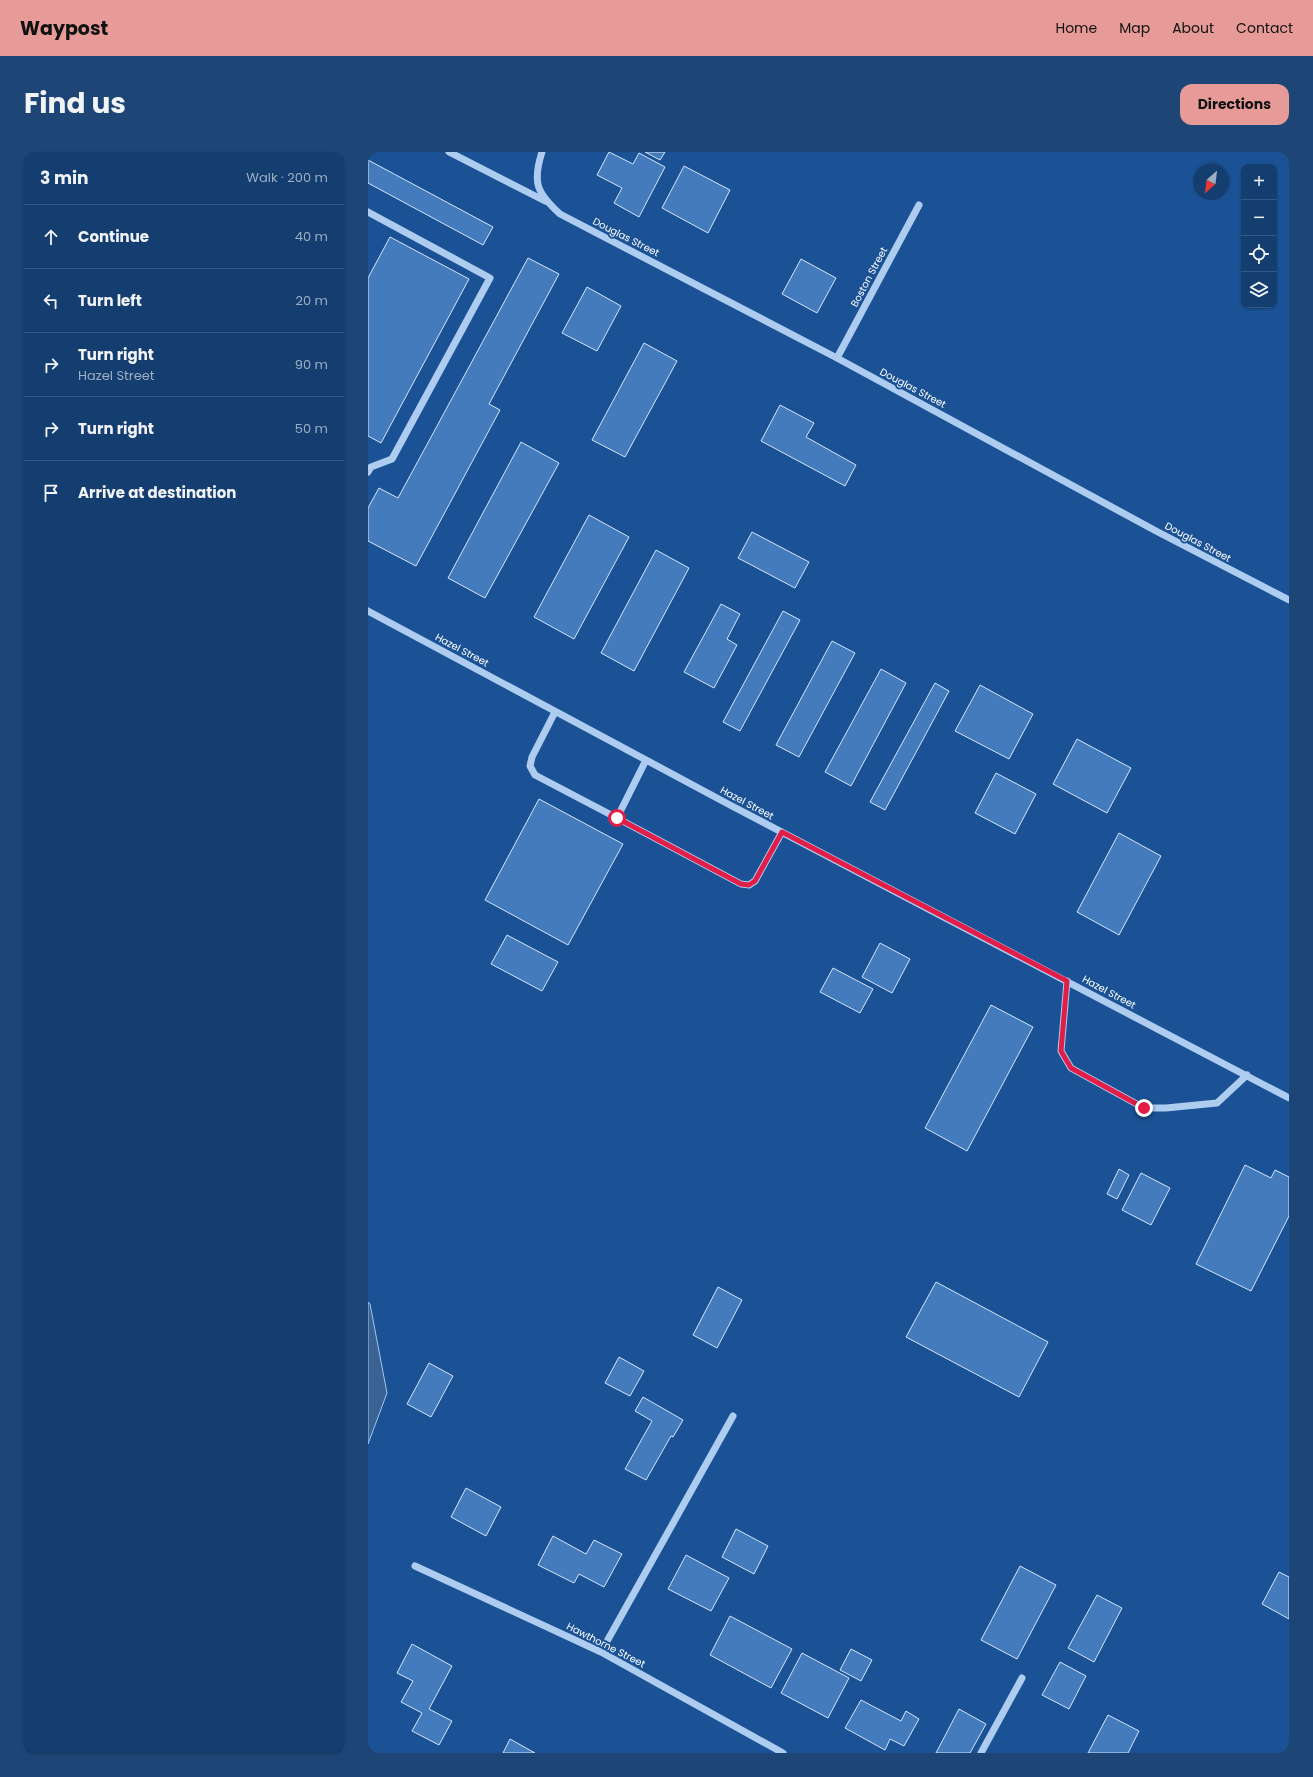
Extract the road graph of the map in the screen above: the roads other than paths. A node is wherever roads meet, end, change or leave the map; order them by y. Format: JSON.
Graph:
{"nodes":[{"id":1,"x":449,"y":152,"type":"edge"},
{"id":2,"x":542,"y":152,"type":"edge"},
{"id":3,"x":546,"y":201,"type":"junction"},
{"id":4,"x":919,"y":205,"type":"dead end"},
{"id":5,"x":368,"y":212,"type":"edge"},
{"id":6,"x":837,"y":358,"type":"junction"},
{"id":7,"x":369,"y":468,"type":"edge"},
{"id":8,"x":1289,"y":600,"type":"edge"},
{"id":9,"x":368,"y":611,"type":"edge"},
{"id":10,"x":555,"y":712,"type":"junction"},
{"id":11,"x":646,"y":760,"type":"junction"},
{"id":12,"x":617,"y":818,"type":"junction"},
{"id":13,"x":782,"y":832,"type":"junction"},
{"id":14,"x":1067,"y":981,"type":"junction"},
{"id":15,"x":1247,"y":1075,"type":"junction"},
{"id":16,"x":1289,"y":1098,"type":"edge"},
{"id":17,"x":733,"y":1416,"type":"dead end"},
{"id":18,"x":415,"y":1566,"type":"dead end"},
{"id":19,"x":601,"y":1652,"type":"junction"},
{"id":20,"x":1022,"y":1678,"type":"dead end"},
{"id":21,"x":783,"y":1753,"type":"edge"},
{"id":22,"x":981,"y":1753,"type":"edge"}],
"edges":[{"from":1,"to":3,"type":"street"},
{"from":2,"to":3,"type":"street","name":"Douglas Street"},
{"from":3,"to":6,"type":"street","name":"Douglas Street"},
{"from":4,"to":6,"type":"street","name":"Boston Street"},
{"from":5,"to":7,"type":"street"},
{"from":6,"to":8,"type":"street","name":"Douglas Street"},
{"from":9,"to":10,"type":"street","name":"Hazel Street"},
{"from":10,"to":11,"type":"street","name":"Hazel Street"},
{"from":10,"to":12,"type":"street"},
{"from":11,"to":12,"type":"street"},
{"from":11,"to":13,"type":"street","name":"Hazel Street"},
{"from":12,"to":13,"type":"street"},
{"from":13,"to":14,"type":"street","name":"Hazel Street"},
{"from":14,"to":15,"type":"street","name":"Hazel Street"},
{"from":14,"to":15,"type":"street"},
{"from":15,"to":16,"type":"street","name":"Hazel Street"},
{"from":17,"to":19,"type":"street"},
{"from":18,"to":19,"type":"street","name":"Hawthorne Street"},
{"from":19,"to":21,"type":"street","name":"Hawthorne Street"},
{"from":20,"to":22,"type":"street"}]}
